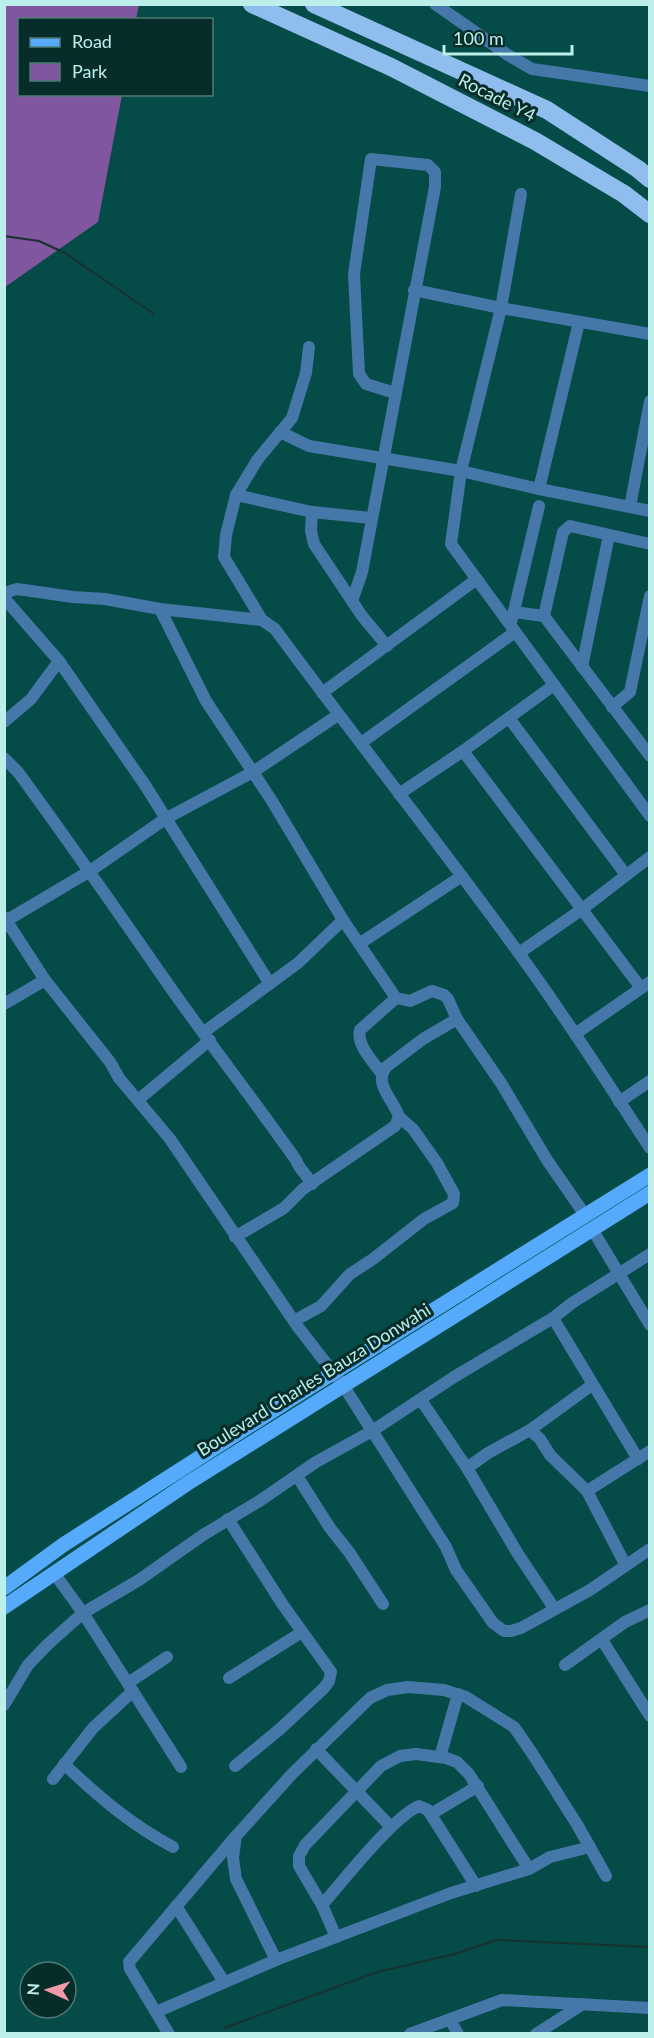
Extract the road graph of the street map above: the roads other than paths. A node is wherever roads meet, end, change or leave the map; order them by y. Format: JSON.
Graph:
{"nodes":[{"id":1,"x":252,"y":4,"type":"edge"},
{"id":2,"x":314,"y":4,"type":"edge"},
{"id":3,"x":435,"y":4,"type":"edge"},
{"id":4,"x":650,"y":86,"type":"edge"},
{"id":5,"x":650,"y":179,"type":"edge"},
{"id":6,"x":521,"y":194,"type":"dead end"},
{"id":7,"x":650,"y":214,"type":"edge"},
{"id":8,"x":414,"y":290,"type":"junction"},
{"id":9,"x":501,"y":308,"type":"junction"},
{"id":10,"x":579,"y":322,"type":"junction"},
{"id":11,"x":650,"y":334,"type":"edge"},
{"id":12,"x":309,"y":347,"type":"dead end"},
{"id":13,"x":395,"y":393,"type":"junction"},
{"id":14,"x":650,"y":401,"type":"edge"},
{"id":15,"x":280,"y":432,"type":"junction"},
{"id":16,"x":382,"y":458,"type":"junction"},
{"id":17,"x":461,"y":471,"type":"junction"},
{"id":18,"x":539,"y":489,"type":"junction"},
{"id":19,"x":236,"y":495,"type":"junction"},
{"id":20,"x":539,"y":506,"type":"dead end"},
{"id":21,"x":630,"y":507,"type":"junction"},
{"id":22,"x":650,"y":511,"type":"edge"},
{"id":23,"x":312,"y":512,"type":"junction"},
{"id":24,"x":371,"y":518,"type":"junction"},
{"id":25,"x":609,"y":535,"type":"junction"},
{"id":26,"x":650,"y":544,"type":"edge"},
{"id":27,"x":477,"y":579,"type":"junction"},
{"id":28,"x":4,"y":597,"type":"edge"},
{"id":29,"x":649,"y":600,"type":"edge"},
{"id":30,"x":352,"y":601,"type":"junction"},
{"id":31,"x":160,"y":609,"type":"junction"},
{"id":32,"x":514,"y":612,"type":"junction"},
{"id":33,"x":543,"y":616,"type":"junction"},
{"id":34,"x":262,"y":620,"type":"junction"},
{"id":35,"x":513,"y":629,"type":"junction"},
{"id":36,"x":387,"y":646,"type":"junction"},
{"id":37,"x":644,"y":651,"type":"edge"},
{"id":38,"x":60,"y":661,"type":"junction"},
{"id":39,"x":582,"y":667,"type":"junction"},
{"id":40,"x":554,"y":685,"type":"junction"},
{"id":41,"x":322,"y":693,"type":"junction"},
{"id":42,"x":612,"y":707,"type":"junction"},
{"id":43,"x":338,"y":715,"type":"junction"},
{"id":44,"x":509,"y":718,"type":"junction"},
{"id":45,"x":4,"y":722,"type":"edge"},
{"id":46,"x":361,"y":743,"type":"junction"},
{"id":47,"x":463,"y":751,"type":"junction"},
{"id":48,"x":650,"y":756,"type":"edge"},
{"id":49,"x":4,"y":758,"type":"edge"},
{"id":50,"x":253,"y":772,"type":"junction"},
{"id":51,"x":399,"y":794,"type":"junction"},
{"id":52,"x":650,"y":816,"type":"edge"},
{"id":53,"x":165,"y":819,"type":"junction"},
{"id":54,"x":650,"y":857,"type":"edge"},
{"id":55,"x":90,"y":871,"type":"junction"},
{"id":56,"x":626,"y":875,"type":"junction"},
{"id":57,"x":462,"y":876,"type":"junction"},
{"id":58,"x":581,"y":910,"type":"junction"},
{"id":59,"x":5,"y":920,"type":"edge"},
{"id":60,"x":343,"y":920,"type":"junction"},
{"id":61,"x":359,"y":944,"type":"junction"},
{"id":62,"x":519,"y":953,"type":"junction"},
{"id":63,"x":45,"y":980,"type":"junction"},
{"id":64,"x":270,"y":984,"type":"junction"},
{"id":65,"x":645,"y":985,"type":"edge"},
{"id":66,"x":396,"y":998,"type":"junction"},
{"id":67,"x":4,"y":1004,"type":"edge"},
{"id":68,"x":457,"y":1019,"type":"junction"},
{"id":69,"x":575,"y":1034,"type":"junction"},
{"id":70,"x":207,"y":1036,"type":"junction"},
{"id":71,"x":381,"y":1073,"type":"junction"},
{"id":72,"x":650,"y":1081,"type":"edge"},
{"id":73,"x":138,"y":1100,"type":"junction"},
{"id":74,"x":619,"y":1102,"type":"junction"},
{"id":75,"x":399,"y":1117,"type":"junction"},
{"id":76,"x":650,"y":1148,"type":"edge"},
{"id":77,"x":650,"y":1175,"type":"edge"},
{"id":78,"x":312,"y":1184,"type":"junction"},
{"id":79,"x":650,"y":1193,"type":"edge"},
{"id":80,"x":585,"y":1215,"type":"junction"},
{"id":81,"x":592,"y":1229,"type":"junction"},
{"id":82,"x":235,"y":1237,"type":"junction"},
{"id":83,"x":650,"y":1254,"type":"edge"},
{"id":84,"x":618,"y":1273,"type":"junction"},
{"id":85,"x":553,"y":1318,"type":"junction"},
{"id":86,"x":294,"y":1321,"type":"junction"},
{"id":87,"x":650,"y":1325,"type":"edge"},
{"id":88,"x":338,"y":1379,"type":"junction"},
{"id":89,"x":592,"y":1385,"type":"junction"},
{"id":90,"x":420,"y":1400,"type":"junction"},
{"id":91,"x":530,"y":1430,"type":"junction"},
{"id":92,"x":372,"y":1431,"type":"junction"},
{"id":93,"x":650,"y":1451,"type":"edge"},
{"id":94,"x":638,"y":1459,"type":"junction"},
{"id":95,"x":467,"y":1468,"type":"junction"},
{"id":96,"x":297,"y":1476,"type":"junction"},
{"id":97,"x":587,"y":1491,"type":"junction"},
{"id":98,"x":228,"y":1519,"type":"junction"},
{"id":99,"x":650,"y":1549,"type":"edge"},
{"id":100,"x":625,"y":1564,"type":"junction"},
{"id":101,"x":54,"y":1573,"type":"junction"},
{"id":102,"x":4,"y":1588,"type":"edge"},
{"id":103,"x":383,"y":1604,"type":"dead end"},
{"id":104,"x":4,"y":1607,"type":"edge"},
{"id":105,"x":554,"y":1608,"type":"junction"},
{"id":106,"x":650,"y":1610,"type":"edge"},
{"id":107,"x":83,"y":1612,"type":"junction"},
{"id":108,"x":302,"y":1632,"type":"junction"},
{"id":109,"x":602,"y":1640,"type":"junction"},
{"id":110,"x":167,"y":1657,"type":"dead end"},
{"id":111,"x":565,"y":1665,"type":"dead end"},
{"id":112,"x":229,"y":1678,"type":"dead end"},
{"id":113,"x":130,"y":1687,"type":"junction"},
{"id":114,"x":458,"y":1694,"type":"junction"},
{"id":115,"x":4,"y":1705,"type":"edge"},
{"id":116,"x":650,"y":1716,"type":"edge"},
{"id":117,"x":316,"y":1749,"type":"junction"},
{"id":118,"x":440,"y":1757,"type":"junction"},
{"id":119,"x":64,"y":1764,"type":"junction"},
{"id":120,"x":181,"y":1767,"type":"dead end"},
{"id":121,"x":235,"y":1767,"type":"dead end"},
{"id":122,"x":53,"y":1779,"type":"dead end"},
{"id":123,"x":478,"y":1786,"type":"junction"},
{"id":124,"x":357,"y":1791,"type":"junction"},
{"id":125,"x":431,"y":1815,"type":"junction"},
{"id":126,"x":391,"y":1827,"type":"junction"},
{"id":127,"x":236,"y":1836,"type":"junction"},
{"id":128,"x":173,"y":1847,"type":"dead end"},
{"id":129,"x":590,"y":1847,"type":"junction"},
{"id":130,"x":529,"y":1869,"type":"junction"},
{"id":131,"x":606,"y":1876,"type":"dead end"},
{"id":132,"x":476,"y":1886,"type":"junction"},
{"id":133,"x":322,"y":1905,"type":"junction"},
{"id":134,"x":176,"y":1906,"type":"junction"},
{"id":135,"x":336,"y":1937,"type":"junction"},
{"id":136,"x":276,"y":1960,"type":"junction"},
{"id":137,"x":224,"y":1982,"type":"junction"},
{"id":138,"x":584,"y":2004,"type":"junction"},
{"id":139,"x":650,"y":2008,"type":"edge"},
{"id":140,"x":156,"y":2012,"type":"junction"},
{"id":141,"x":450,"y":2019,"type":"junction"},
{"id":142,"x":169,"y":2034,"type":"edge"},
{"id":143,"x":410,"y":2034,"type":"edge"},
{"id":144,"x":458,"y":2034,"type":"edge"},
{"id":145,"x":536,"y":2034,"type":"edge"}],
"edges":[{"from":1,"to":7,"type":"highway","name":"Rocade Y4"},
{"from":2,"to":5,"type":"highway","name":"Rocade Y4"},
{"from":3,"to":4,"type":"street"},
{"from":6,"to":9,"type":"street"},
{"from":8,"to":9,"type":"street"},
{"from":8,"to":13,"type":"street"},
{"from":8,"to":13,"type":"street"},
{"from":9,"to":10,"type":"street"},
{"from":9,"to":17,"type":"street"},
{"from":10,"to":11,"type":"street"},
{"from":10,"to":18,"type":"street"},
{"from":12,"to":15,"type":"street"},
{"from":13,"to":16,"type":"street"},
{"from":14,"to":21,"type":"street"},
{"from":15,"to":16,"type":"street"},
{"from":15,"to":19,"type":"street"},
{"from":16,"to":17,"type":"street"},
{"from":16,"to":24,"type":"street"},
{"from":17,"to":18,"type":"street"},
{"from":17,"to":27,"type":"street"},
{"from":18,"to":21,"type":"street"},
{"from":19,"to":23,"type":"street"},
{"from":19,"to":34,"type":"street"},
{"from":20,"to":32,"type":"street"},
{"from":21,"to":22,"type":"street"},
{"from":23,"to":24,"type":"street"},
{"from":23,"to":30,"type":"street"},
{"from":24,"to":30,"type":"street"},
{"from":25,"to":26,"type":"street"},
{"from":25,"to":33,"type":"street"},
{"from":25,"to":39,"type":"street"},
{"from":27,"to":35,"type":"street"},
{"from":27,"to":36,"type":"street"},
{"from":28,"to":31,"type":"street"},
{"from":28,"to":38,"type":"street"},
{"from":29,"to":37,"type":"street"},
{"from":30,"to":36,"type":"street"},
{"from":31,"to":34,"type":"street"},
{"from":31,"to":50,"type":"street"},
{"from":32,"to":33,"type":"street"},
{"from":32,"to":35,"type":"street"},
{"from":33,"to":39,"type":"street"},
{"from":34,"to":41,"type":"street"},
{"from":35,"to":40,"type":"street"},
{"from":35,"to":46,"type":"street"},
{"from":36,"to":41,"type":"street"},
{"from":37,"to":42,"type":"street"},
{"from":38,"to":45,"type":"street"},
{"from":38,"to":53,"type":"street"},
{"from":39,"to":42,"type":"street"},
{"from":40,"to":44,"type":"street"},
{"from":40,"to":52,"type":"street"},
{"from":41,"to":43,"type":"street"},
{"from":42,"to":48,"type":"street"},
{"from":43,"to":46,"type":"street"},
{"from":43,"to":50,"type":"street"},
{"from":44,"to":47,"type":"street"},
{"from":44,"to":56,"type":"street"},
{"from":46,"to":51,"type":"street"},
{"from":47,"to":51,"type":"street"},
{"from":47,"to":58,"type":"street"},
{"from":49,"to":55,"type":"street"},
{"from":50,"to":53,"type":"street"},
{"from":50,"to":60,"type":"street"},
{"from":51,"to":57,"type":"street"},
{"from":53,"to":55,"type":"street"},
{"from":53,"to":64,"type":"street"},
{"from":54,"to":56,"type":"street"},
{"from":55,"to":59,"type":"street"},
{"from":55,"to":70,"type":"street"},
{"from":56,"to":58,"type":"street"},
{"from":57,"to":61,"type":"street"},
{"from":57,"to":62,"type":"street"},
{"from":58,"to":62,"type":"street"},
{"from":58,"to":65,"type":"street"},
{"from":59,"to":63,"type":"street"},
{"from":60,"to":61,"type":"street"},
{"from":60,"to":64,"type":"street"},
{"from":61,"to":66,"type":"street"},
{"from":62,"to":69,"type":"street"},
{"from":63,"to":67,"type":"street"},
{"from":63,"to":73,"type":"street"},
{"from":64,"to":70,"type":"street"},
{"from":65,"to":69,"type":"street"},
{"from":66,"to":68,"type":"street"},
{"from":66,"to":71,"type":"street"},
{"from":68,"to":71,"type":"street"},
{"from":68,"to":80,"type":"street"},
{"from":69,"to":74,"type":"street"},
{"from":70,"to":73,"type":"street"},
{"from":70,"to":78,"type":"street"},
{"from":71,"to":75,"type":"street"},
{"from":72,"to":74,"type":"street"},
{"from":73,"to":82,"type":"street"},
{"from":74,"to":76,"type":"street"},
{"from":75,"to":78,"type":"street"},
{"from":75,"to":86,"type":"street"},
{"from":77,"to":80,"type":"main road","name":"Boulevard Charles Bauza Donwahi"},
{"from":78,"to":82,"type":"street"},
{"from":79,"to":81,"type":"main road","name":"Boulevard Charles Bauza Donwahi"},
{"from":80,"to":88,"type":"main road","name":"Boulevard Charles Bauza Donwahi"},
{"from":81,"to":84,"type":"street"},
{"from":81,"to":88,"type":"main road","name":"Boulevard Charles Bauza Donwahi"},
{"from":82,"to":86,"type":"street"},
{"from":83,"to":84,"type":"street"},
{"from":84,"to":85,"type":"street"},
{"from":84,"to":87,"type":"street"},
{"from":85,"to":89,"type":"street"},
{"from":85,"to":90,"type":"street"},
{"from":86,"to":88,"type":"street"},
{"from":88,"to":92,"type":"street"},
{"from":88,"to":101,"type":"main road","name":"Boulevard Charles Bauza Donwahi"},
{"from":88,"to":102,"type":"main road","name":"Boulevard Charles Bauza Donwahi"},
{"from":89,"to":91,"type":"street"},
{"from":89,"to":94,"type":"street"},
{"from":90,"to":92,"type":"street"},
{"from":90,"to":95,"type":"street"},
{"from":91,"to":95,"type":"street"},
{"from":91,"to":97,"type":"street"},
{"from":92,"to":96,"type":"street"},
{"from":92,"to":105,"type":"street"},
{"from":93,"to":94,"type":"street"},
{"from":94,"to":97,"type":"street"},
{"from":95,"to":105,"type":"street"},
{"from":96,"to":98,"type":"street"},
{"from":96,"to":103,"type":"street"},
{"from":97,"to":100,"type":"street"},
{"from":98,"to":107,"type":"street"},
{"from":98,"to":108,"type":"street"},
{"from":99,"to":100,"type":"street"},
{"from":100,"to":105,"type":"street"},
{"from":101,"to":104,"type":"main road","name":"Boulevard Charles Bauza Donwahi"},
{"from":101,"to":107,"type":"street"},
{"from":106,"to":109,"type":"street"},
{"from":107,"to":113,"type":"street"},
{"from":107,"to":115,"type":"street"},
{"from":108,"to":112,"type":"street"},
{"from":108,"to":121,"type":"street"},
{"from":109,"to":111,"type":"street"},
{"from":109,"to":116,"type":"street"},
{"from":110,"to":113,"type":"street"},
{"from":113,"to":119,"type":"street"},
{"from":113,"to":120,"type":"street"},
{"from":114,"to":117,"type":"street"},
{"from":114,"to":118,"type":"street"},
{"from":114,"to":129,"type":"street"},
{"from":117,"to":124,"type":"street"},
{"from":117,"to":127,"type":"street"},
{"from":118,"to":123,"type":"street"},
{"from":118,"to":124,"type":"street"},
{"from":119,"to":122,"type":"street"},
{"from":119,"to":128,"type":"street"},
{"from":123,"to":125,"type":"street"},
{"from":123,"to":130,"type":"street"},
{"from":124,"to":126,"type":"street"},
{"from":124,"to":133,"type":"street"},
{"from":125,"to":126,"type":"street"},
{"from":125,"to":132,"type":"street"},
{"from":126,"to":133,"type":"street"},
{"from":127,"to":134,"type":"street"},
{"from":127,"to":136,"type":"street"},
{"from":129,"to":130,"type":"street"},
{"from":129,"to":131,"type":"street"},
{"from":130,"to":132,"type":"street"},
{"from":132,"to":135,"type":"street"},
{"from":133,"to":135,"type":"street"},
{"from":134,"to":137,"type":"street"},
{"from":134,"to":140,"type":"street"},
{"from":135,"to":136,"type":"street"},
{"from":136,"to":137,"type":"street"},
{"from":137,"to":140,"type":"street"},
{"from":138,"to":139,"type":"street"},
{"from":138,"to":141,"type":"street"},
{"from":138,"to":145,"type":"street"},
{"from":140,"to":142,"type":"street"},
{"from":141,"to":143,"type":"street"},
{"from":141,"to":144,"type":"street"}]}
